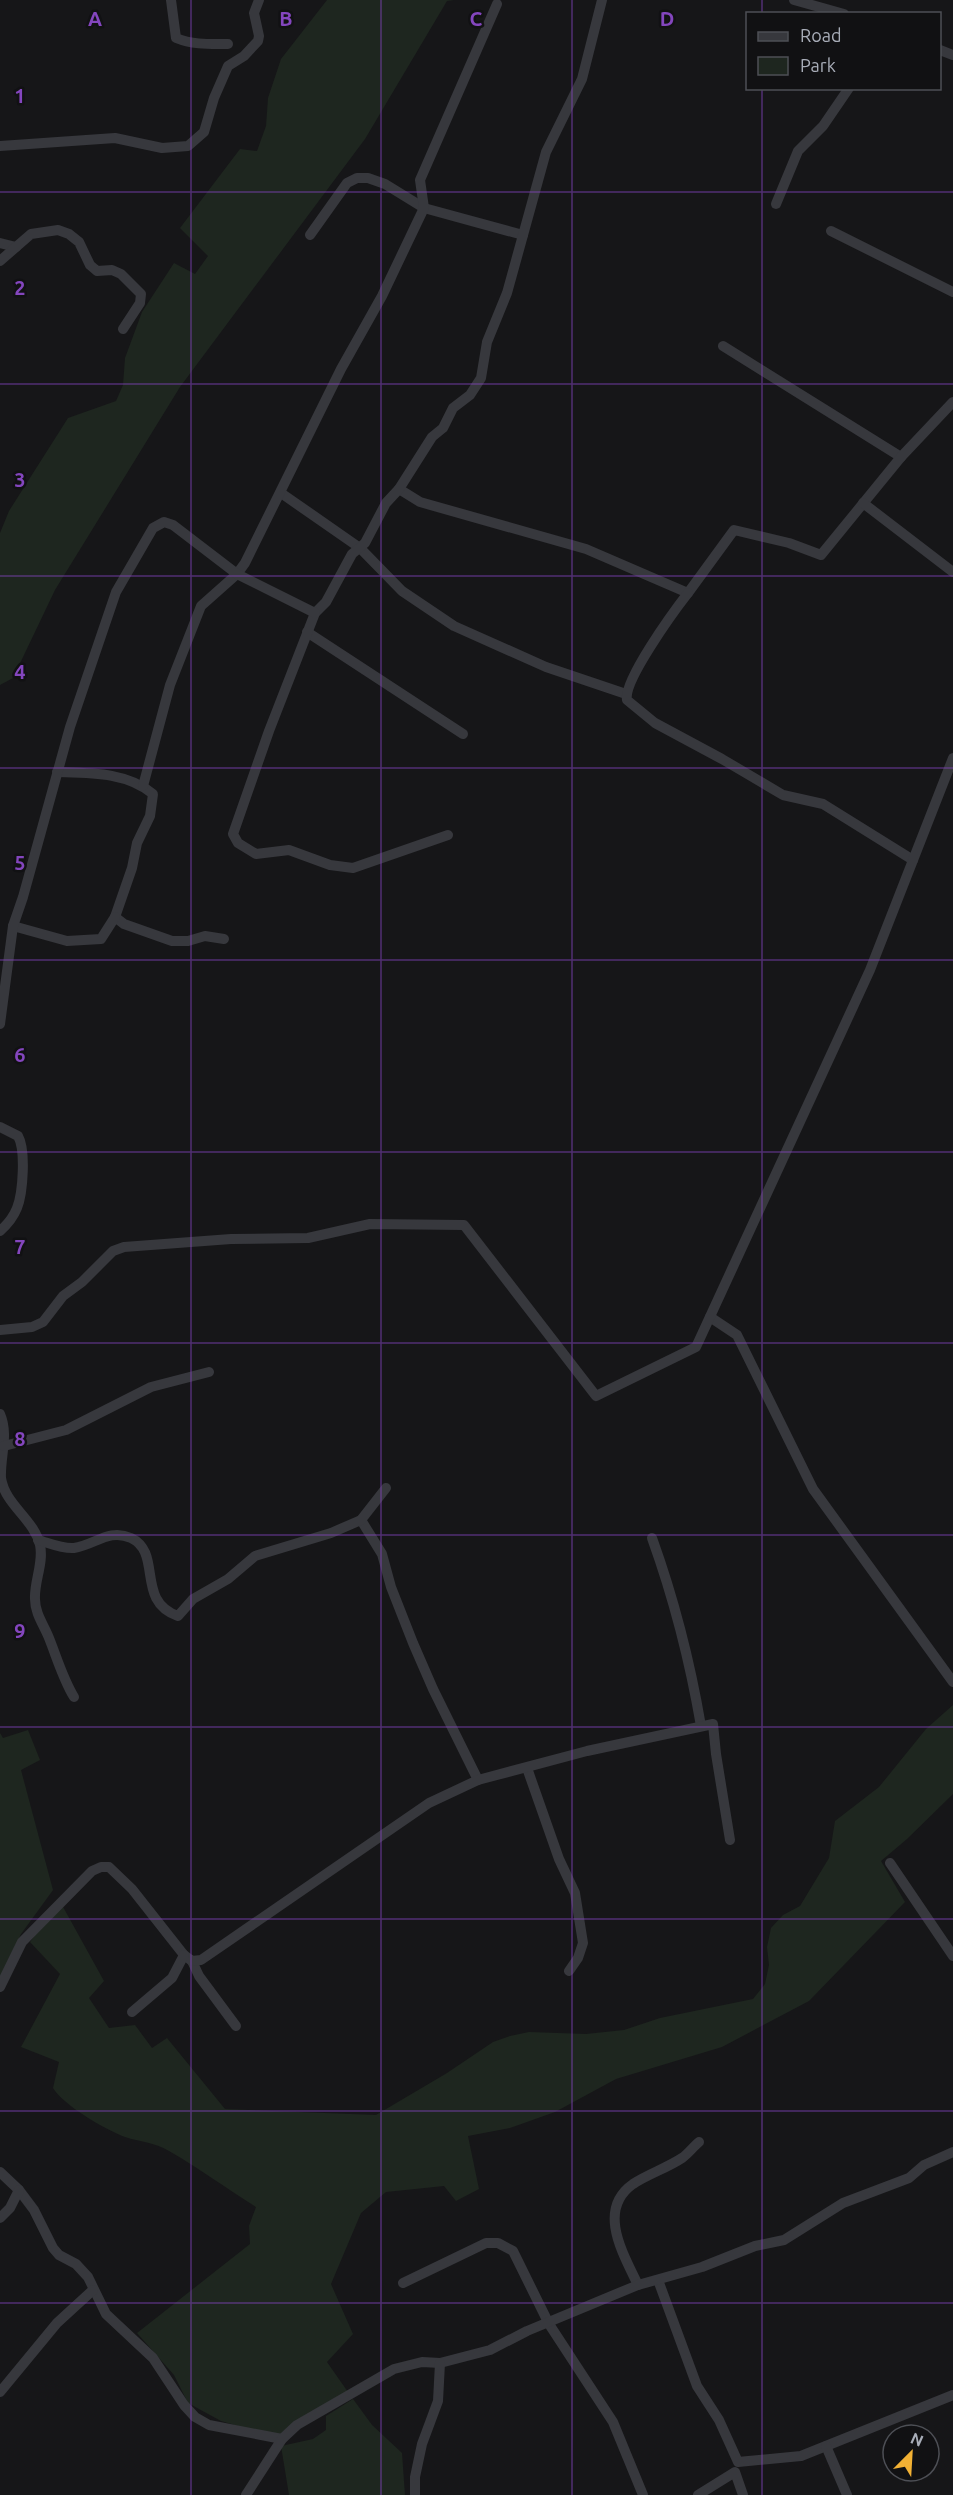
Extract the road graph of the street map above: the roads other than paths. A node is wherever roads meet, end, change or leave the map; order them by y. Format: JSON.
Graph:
{"nodes":[{"id":1,"x":171,"y":0,"type":"edge"},
{"id":2,"x":260,"y":0,"type":"edge"},
{"id":3,"x":602,"y":0,"type":"edge"},
{"id":4,"x":794,"y":0,"type":"edge"},
{"id":5,"x":497,"y":4,"type":"dead end"},
{"id":6,"x":837,"y":12,"type":"edge"},
{"id":7,"x":228,"y":44,"type":"dead end"},
{"id":8,"x":848,"y":90,"type":"edge"},
{"id":9,"x":0,"y":146,"type":"edge"},
{"id":10,"x":776,"y":204,"type":"dead end"},
{"id":11,"x":424,"y":208,"type":"junction"},
{"id":12,"x":831,"y":231,"type":"dead end"},
{"id":13,"x":309,"y":235,"type":"dead end"},
{"id":14,"x":523,"y":235,"type":"junction"},
{"id":15,"x":0,"y":243,"type":"edge"},
{"id":16,"x":16,"y":247,"type":"junction"},
{"id":17,"x":0,"y":261,"type":"edge"},
{"id":18,"x":953,"y":292,"type":"edge"},
{"id":19,"x":123,"y":329,"type":"dead end"},
{"id":20,"x":723,"y":346,"type":"dead end"},
{"id":21,"x":953,"y":402,"type":"edge"},
{"id":22,"x":901,"y":457,"type":"junction"},
{"id":23,"x":399,"y":489,"type":"junction"},
{"id":24,"x":281,"y":493,"type":"junction"},
{"id":25,"x":864,"y":503,"type":"junction"},
{"id":26,"x":360,"y":548,"type":"junction"},
{"id":27,"x":953,"y":572,"type":"edge"},
{"id":28,"x":237,"y":574,"type":"junction"},
{"id":29,"x":688,"y":593,"type":"junction"},
{"id":30,"x":315,"y":613,"type":"junction"},
{"id":31,"x":307,"y":632,"type":"junction"},
{"id":32,"x":626,"y":694,"type":"junction"},
{"id":33,"x":463,"y":734,"type":"dead end"},
{"id":34,"x":953,"y":758,"type":"edge"},
{"id":35,"x":57,"y":772,"type":"junction"},
{"id":36,"x":143,"y":786,"type":"junction"},
{"id":37,"x":448,"y":836,"type":"dead end"},
{"id":38,"x":913,"y":860,"type":"junction"},
{"id":39,"x":115,"y":917,"type":"junction"},
{"id":40,"x":13,"y":926,"type":"junction"},
{"id":41,"x":224,"y":939,"type":"dead end"},
{"id":42,"x":0,"y":1024,"type":"edge"},
{"id":43,"x":0,"y":1127,"type":"edge"},
{"id":44,"x":0,"y":1231,"type":"edge"},
{"id":45,"x":710,"y":1317,"type":"junction"},
{"id":46,"x":0,"y":1330,"type":"edge"},
{"id":47,"x":209,"y":1372,"type":"dead end"},
{"id":48,"x":0,"y":1414,"type":"edge"},
{"id":49,"x":4,"y":1446,"type":"junction"},
{"id":50,"x":386,"y":1488,"type":"dead end"},
{"id":51,"x":361,"y":1520,"type":"junction"},
{"id":52,"x":652,"y":1538,"type":"dead end"},
{"id":53,"x":38,"y":1540,"type":"junction"},
{"id":54,"x":953,"y":1682,"type":"edge"},
{"id":55,"x":74,"y":1697,"type":"dead end"},
{"id":56,"x":701,"y":1726,"type":"junction"},
{"id":57,"x":527,"y":1768,"type":"junction"},
{"id":58,"x":478,"y":1780,"type":"junction"},
{"id":59,"x":730,"y":1840,"type":"dead end"},
{"id":60,"x":891,"y":1863,"type":"dead end"},
{"id":61,"x":953,"y":1956,"type":"edge"},
{"id":62,"x":188,"y":1958,"type":"junction"},
{"id":63,"x":568,"y":1971,"type":"dead end"},
{"id":64,"x":0,"y":1987,"type":"edge"},
{"id":65,"x":132,"y":2012,"type":"dead end"},
{"id":66,"x":236,"y":2026,"type":"dead end"},
{"id":67,"x":699,"y":2142,"type":"dead end"},
{"id":68,"x":953,"y":2152,"type":"edge"},
{"id":69,"x":0,"y":2172,"type":"edge"},
{"id":70,"x":19,"y":2190,"type":"junction"},
{"id":71,"x":0,"y":2218,"type":"edge"},
{"id":72,"x":658,"y":2280,"type":"junction"},
{"id":73,"x":403,"y":2283,"type":"dead end"},
{"id":74,"x":638,"y":2285,"type":"junction"},
{"id":75,"x":93,"y":2290,"type":"junction"},
{"id":76,"x":549,"y":2324,"type":"junction"},
{"id":77,"x":440,"y":2363,"type":"junction"},
{"id":78,"x":0,"y":2392,"type":"edge"},
{"id":79,"x":953,"y":2395,"type":"edge"},
{"id":80,"x":282,"y":2439,"type":"junction"},
{"id":81,"x":826,"y":2446,"type":"junction"},
{"id":82,"x":246,"y":2495,"type":"edge"},
{"id":83,"x":415,"y":2495,"type":"edge"},
{"id":84,"x":643,"y":2495,"type":"edge"},
{"id":85,"x":698,"y":2495,"type":"edge"},
{"id":86,"x":743,"y":2495,"type":"edge"},
{"id":87,"x":848,"y":2495,"type":"edge"}],
"edges":[{"from":1,"to":7,"type":"street"},
{"from":2,"to":9,"type":"street"},
{"from":3,"to":14,"type":"street"},
{"from":4,"to":6,"type":"street"},
{"from":5,"to":11,"type":"street"},
{"from":8,"to":10,"type":"street"},
{"from":11,"to":13,"type":"street"},
{"from":11,"to":14,"type":"street"},
{"from":11,"to":24,"type":"street"},
{"from":12,"to":18,"type":"street"},
{"from":14,"to":23,"type":"street"},
{"from":15,"to":16,"type":"street"},
{"from":16,"to":17,"type":"street"},
{"from":16,"to":19,"type":"street"},
{"from":20,"to":22,"type":"street"},
{"from":21,"to":22,"type":"street"},
{"from":22,"to":25,"type":"street"},
{"from":23,"to":26,"type":"street"},
{"from":23,"to":29,"type":"street"},
{"from":24,"to":26,"type":"street"},
{"from":24,"to":28,"type":"street"},
{"from":25,"to":27,"type":"street"},
{"from":25,"to":29,"type":"street"},
{"from":26,"to":30,"type":"street"},
{"from":26,"to":32,"type":"street"},
{"from":28,"to":30,"type":"street"},
{"from":28,"to":35,"type":"street"},
{"from":28,"to":36,"type":"street"},
{"from":29,"to":32,"type":"street"},
{"from":30,"to":31,"type":"street"},
{"from":31,"to":33,"type":"street"},
{"from":31,"to":37,"type":"street"},
{"from":32,"to":38,"type":"street"},
{"from":34,"to":38,"type":"street"},
{"from":35,"to":36,"type":"street"},
{"from":35,"to":40,"type":"street"},
{"from":36,"to":39,"type":"street"},
{"from":38,"to":45,"type":"street"},
{"from":39,"to":40,"type":"street"},
{"from":39,"to":41,"type":"street"},
{"from":40,"to":42,"type":"street"},
{"from":43,"to":44,"type":"street"},
{"from":45,"to":46,"type":"street"},
{"from":45,"to":54,"type":"street"},
{"from":47,"to":49,"type":"street"},
{"from":48,"to":49,"type":"street"},
{"from":49,"to":53,"type":"street"},
{"from":50,"to":51,"type":"street"},
{"from":51,"to":53,"type":"street"},
{"from":51,"to":58,"type":"street"},
{"from":52,"to":56,"type":"street"},
{"from":53,"to":55,"type":"street"},
{"from":56,"to":57,"type":"street"},
{"from":56,"to":59,"type":"street"},
{"from":57,"to":58,"type":"street"},
{"from":57,"to":63,"type":"street"},
{"from":58,"to":62,"type":"street"},
{"from":60,"to":61,"type":"street"},
{"from":62,"to":64,"type":"street"},
{"from":62,"to":65,"type":"street"},
{"from":62,"to":66,"type":"street"},
{"from":67,"to":74,"type":"street"},
{"from":68,"to":72,"type":"street"},
{"from":69,"to":70,"type":"street"},
{"from":70,"to":71,"type":"street"},
{"from":70,"to":75,"type":"street"},
{"from":72,"to":74,"type":"street"},
{"from":72,"to":81,"type":"street"},
{"from":73,"to":76,"type":"street"},
{"from":74,"to":76,"type":"street"},
{"from":75,"to":78,"type":"street"},
{"from":75,"to":80,"type":"street"},
{"from":76,"to":77,"type":"street"},
{"from":76,"to":84,"type":"street"},
{"from":77,"to":80,"type":"street"},
{"from":77,"to":83,"type":"street"},
{"from":79,"to":81,"type":"street"},
{"from":80,"to":82,"type":"street"},
{"from":81,"to":87,"type":"street"},
{"from":85,"to":86,"type":"street"}]}
